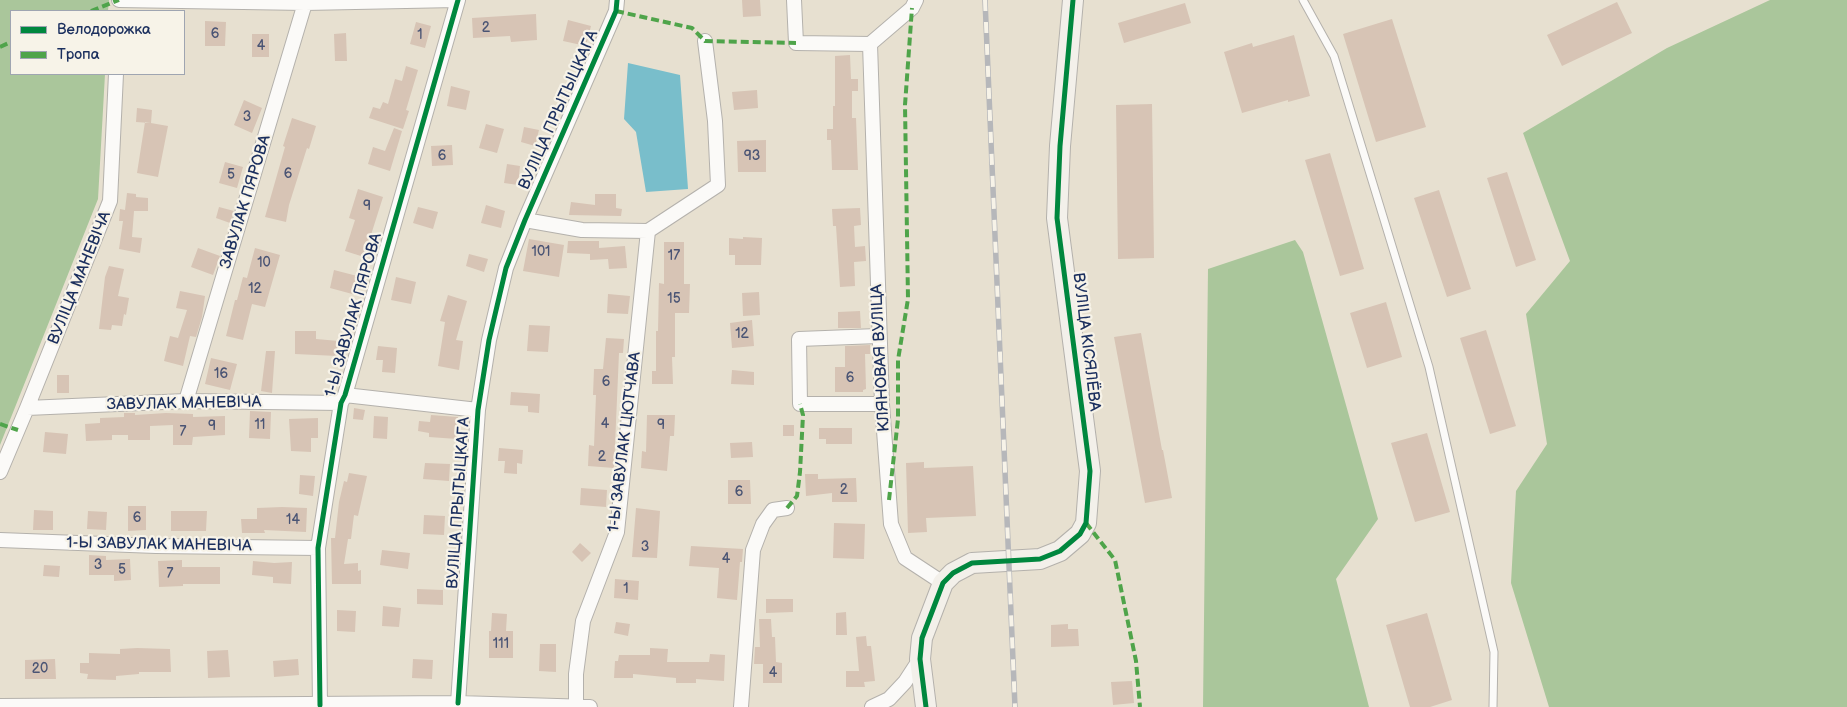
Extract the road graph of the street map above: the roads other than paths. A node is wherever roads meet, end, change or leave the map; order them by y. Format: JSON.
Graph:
{"nodes":[{"id":1,"x":119,"y":0,"type":"edge"},
{"id":2,"x":457,"y":0,"type":"edge"},
{"id":3,"x":617,"y":0,"type":"edge"},
{"id":4,"x":794,"y":0,"type":"edge"},
{"id":5,"x":916,"y":0,"type":"edge"},
{"id":6,"x":1073,"y":0,"type":"edge"},
{"id":7,"x":1302,"y":0,"type":"edge"},
{"id":8,"x":305,"y":3,"type":"junction"},
{"id":9,"x":705,"y":41,"type":"dead end"},
{"id":10,"x":870,"y":44,"type":"junction"},
{"id":11,"x":116,"y":75,"type":"edge"},
{"id":12,"x":525,"y":220,"type":"junction"},
{"id":13,"x":648,"y":232,"type":"junction"},
{"id":14,"x":878,"y":336,"type":"junction"},
{"id":15,"x":343,"y":399,"type":"junction"},
{"id":16,"x":186,"y":401,"type":"junction"},
{"id":17,"x":882,"y":404,"type":"junction"},
{"id":18,"x":27,"y":408,"type":"junction"},
{"id":19,"x":478,"y":410,"type":"junction"},
{"id":20,"x":0,"y":472,"type":"edge"},
{"id":21,"x":787,"y":508,"type":"dead end"},
{"id":22,"x":0,"y":540,"type":"edge"},
{"id":23,"x":318,"y":548,"type":"junction"},
{"id":24,"x":944,"y":584,"type":"junction"},
{"id":25,"x":920,"y":659,"type":"junction"},
{"id":26,"x":458,"y":703,"type":"junction"},
{"id":27,"x":320,"y":705,"type":"junction"},
{"id":28,"x":0,"y":706,"type":"edge"},
{"id":29,"x":19,"y":706,"type":"edge"},
{"id":30,"x":576,"y":707,"type":"edge"},
{"id":31,"x":590,"y":707,"type":"edge"},
{"id":32,"x":741,"y":707,"type":"edge"},
{"id":33,"x":872,"y":707,"type":"edge"},
{"id":34,"x":926,"y":707,"type":"edge"},
{"id":35,"x":1493,"y":707,"type":"edge"}],
"edges":[{"from":1,"to":8,"type":"street"},
{"from":2,"to":8,"type":"street"},
{"from":2,"to":15,"type":"street","name":"1-Ы ЗАВУЛАК ПЯРОВА"},
{"from":3,"to":12,"type":"street","name":"ВУЛІЦА ПРЫТЫЦКАГА"},
{"from":4,"to":10,"type":"street"},
{"from":5,"to":10,"type":"street"},
{"from":6,"to":24,"type":"street","name":"ВУЛІЦА КІСЯЛЁВА"},
{"from":7,"to":35,"type":"lane"},
{"from":8,"to":16,"type":"street","name":"ЗАВУЛАК ПЯРОВА"},
{"from":9,"to":13,"type":"street"},
{"from":10,"to":14,"type":"street","name":"КЛЯНОВАЯ ВУЛІЦА"},
{"from":11,"to":18,"type":"street","name":"ВУЛІЦА МАНЕВІЧА"},
{"from":12,"to":13,"type":"street"},
{"from":12,"to":19,"type":"street","name":"ВУЛІЦА ПРЫТЫЦКАГА"},
{"from":13,"to":30,"type":"street","name":"1-Ы ЗАВУЛАК ЦЮТЧАВА"},
{"from":14,"to":17,"type":"street","name":"КЛЯНОВАЯ ВУЛІЦА"},
{"from":14,"to":17,"type":"street"},
{"from":15,"to":16,"type":"street","name":"ЗАВУЛАК МАНЕВІЧА"},
{"from":15,"to":19,"type":"street","name":"ЗАВУЛАК МАНЕВІЧА"},
{"from":15,"to":23,"type":"street","name":"1-Ы ЗАВУЛАК ПЯРОВА"},
{"from":16,"to":18,"type":"street","name":"ЗАВУЛАК МАНЕВІЧА"},
{"from":17,"to":24,"type":"street","name":"КЛЯНОВАЯ ВУЛІЦА"},
{"from":18,"to":20,"type":"street","name":"ВУЛІЦА МАНЕВІЧА"},
{"from":19,"to":26,"type":"street","name":"ВУЛІЦА ПРЫТЫЦКАГА"},
{"from":21,"to":32,"type":"street"},
{"from":22,"to":23,"type":"street","name":"1-Ы ЗАВУЛАК МАНЕВІЧА"},
{"from":23,"to":27,"type":"street","name":"1-Ы ЗАВУЛАК ПЯРОВА"},
{"from":24,"to":25,"type":"street"},
{"from":25,"to":33,"type":"street"},
{"from":25,"to":34,"type":"street"},
{"from":26,"to":27,"type":"street"},
{"from":26,"to":30,"type":"street"},
{"from":27,"to":29,"type":"street"},
{"from":28,"to":29,"type":"street"},
{"from":30,"to":31,"type":"street"}]}
